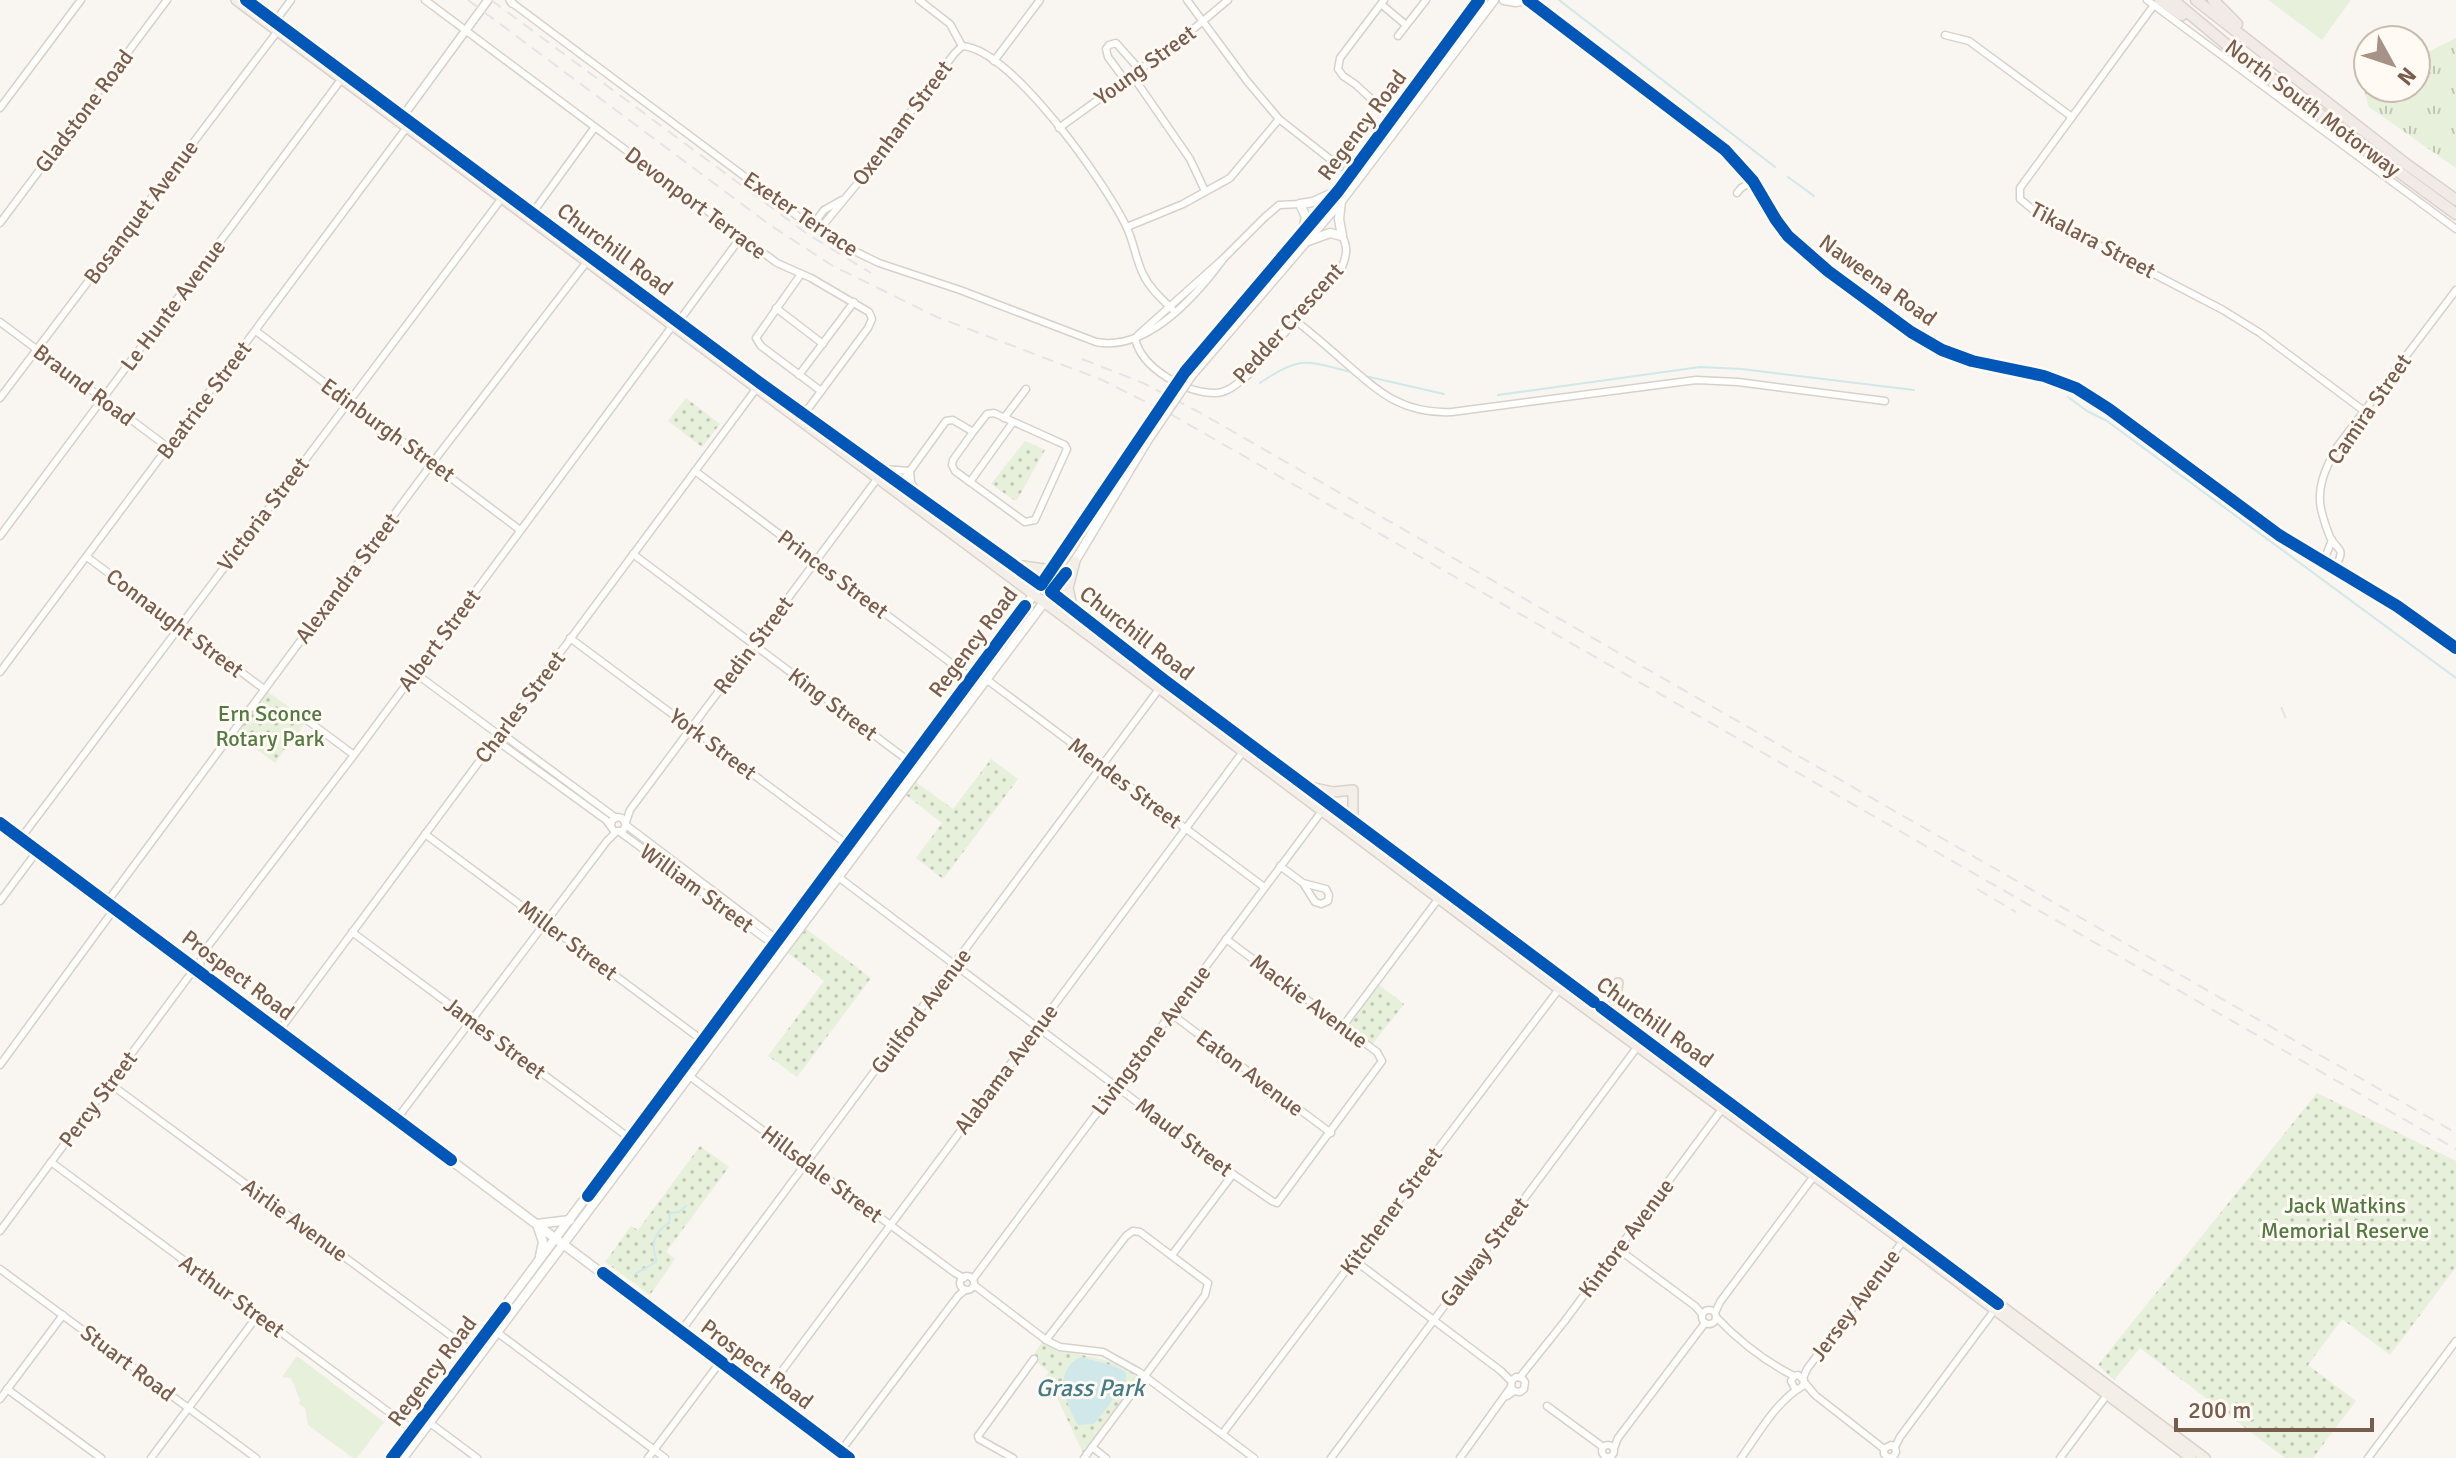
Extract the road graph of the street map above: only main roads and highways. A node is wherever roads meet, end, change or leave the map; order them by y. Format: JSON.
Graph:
{"nodes":[{"id":1,"x":236,"y":0,"type":"edge"},
{"id":2,"x":246,"y":0,"type":"edge"},
{"id":3,"x":1479,"y":0,"type":"edge"},
{"id":4,"x":1526,"y":0,"type":"edge"},
{"id":5,"x":2173,"y":0,"type":"edge"},
{"id":6,"x":2196,"y":0,"type":"edge"},
{"id":7,"x":2213,"y":0,"type":"edge"},
{"id":8,"x":1498,"y":1,"type":"edge"},
{"id":9,"x":2157,"y":3,"type":"edge"},
{"id":10,"x":276,"y":26,"type":"junction"},
{"id":11,"x":1459,"y":27,"type":"junction"},
{"id":12,"x":1469,"y":34,"type":"junction"},
{"id":13,"x":2233,"y":50,"type":"junction"},
{"id":14,"x":2262,"y":50,"type":"junction"},
{"id":15,"x":399,"y":117,"type":"junction"},
{"id":16,"x":1396,"y":121,"type":"junction"},
{"id":17,"x":423,"y":138,"type":"junction"},
{"id":18,"x":1339,"y":190,"type":"junction"},
{"id":19,"x":504,"y":195,"type":"junction"},
{"id":20,"x":1342,"y":200,"type":"junction"},
{"id":21,"x":2456,"y":200,"type":"edge"},
{"id":22,"x":2456,"y":214,"type":"edge"},
{"id":23,"x":1305,"y":239,"type":"junction"},
{"id":24,"x":1144,"y":439,"type":"junction"},
{"id":25,"x":898,"y":488,"type":"junction"},
{"id":26,"x":1075,"y":561,"type":"junction"},
{"id":27,"x":1019,"y":568,"type":"junction"},
{"id":28,"x":1051,"y":570,"type":"junction"},
{"id":29,"x":1041,"y":585,"type":"junction"},
{"id":30,"x":1051,"y":592,"type":"junction"},
{"id":31,"x":1033,"y":595,"type":"junction"},
{"id":32,"x":1043,"y":602,"type":"junction"},
{"id":33,"x":1072,"y":606,"type":"junction"},
{"id":34,"x":1246,"y":748,"type":"junction"},
{"id":35,"x":1303,"y":785,"type":"junction"},
{"id":36,"x":1353,"y":821,"type":"junction"},
{"id":37,"x":0,"y":823,"type":"edge"},
{"id":38,"x":852,"y":848,"type":"junction"},
{"id":39,"x":833,"y":873,"type":"junction"},
{"id":40,"x":1442,"y":894,"type":"junction"},
{"id":41,"x":1618,"y":983,"type":"dead end"},
{"id":42,"x":1617,"y":1019,"type":"junction"},
{"id":43,"x":706,"y":1044,"type":"junction"},
{"id":44,"x":634,"y":1141,"type":"junction"},
{"id":45,"x":570,"y":1220,"type":"junction"},
{"id":46,"x":536,"y":1224,"type":"junction"},
{"id":47,"x":560,"y":1241,"type":"junction"},
{"id":48,"x":539,"y":1261,"type":"junction"},
{"id":49,"x":1996,"y":1307,"type":"junction"},
{"id":50,"x":476,"y":1354,"type":"junction"},
{"id":51,"x":2079,"y":1363,"type":"junction"},
{"id":52,"x":2095,"y":1385,"type":"junction"},
{"id":53,"x":441,"y":1409,"type":"junction"},
{"id":54,"x":413,"y":1430,"type":"junction"},
{"id":55,"x":392,"y":1458,"type":"edge"},
{"id":56,"x":403,"y":1458,"type":"edge"},
{"id":57,"x":849,"y":1458,"type":"edge"},
{"id":58,"x":2191,"y":1458,"type":"edge"},
{"id":59,"x":2205,"y":1458,"type":"edge"}],
"edges":[{"from":1,"to":10,"type":"main road","name":"Churchill Road"},
{"from":2,"to":10,"type":"main road","name":"Churchill Road"},
{"from":3,"to":11,"type":"main road","name":"Regency Road"},
{"from":4,"to":8,"type":"main road"},
{"from":5,"to":13,"type":"highway","name":"North South Motorway"},
{"from":6,"to":14,"type":"highway","name":"North South Motorway"},
{"from":7,"to":14,"type":"highway"},
{"from":8,"to":12,"type":"main road","name":"Regency Road"},
{"from":9,"to":13,"type":"highway"},
{"from":10,"to":15,"type":"main road","name":"Churchill Road"},
{"from":11,"to":12,"type":"main road"},
{"from":11,"to":16,"type":"main road","name":"Regency Road"},
{"from":12,"to":16,"type":"main road","name":"Regency Road"},
{"from":13,"to":22,"type":"highway","name":"North South Motorway"},
{"from":14,"to":21,"type":"highway","name":"North South Motorway"},
{"from":15,"to":17,"type":"main road"},
{"from":15,"to":17,"type":"main road","name":"Churchill Road"},
{"from":15,"to":19,"type":"main road","name":"Churchill Road"},
{"from":16,"to":18,"type":"main road","name":"Regency Road"},
{"from":16,"to":20,"type":"main road","name":"Regency Road"},
{"from":17,"to":19,"type":"main road","name":"Churchill Road"},
{"from":18,"to":23,"type":"main road","name":"Regency Road"},
{"from":18,"to":23,"type":"main road"},
{"from":19,"to":25,"type":"main road","name":"Churchill Road"},
{"from":20,"to":23,"type":"main road","name":"Regency Road"},
{"from":20,"to":23,"type":"main road"},
{"from":23,"to":24,"type":"main road","name":"Regency Road","bridge":true},
{"from":24,"to":26,"type":"main road","name":"Regency Road"},
{"from":24,"to":28,"type":"main road","name":"Regency Road"},
{"from":25,"to":27,"type":"main road","name":"Churchill Road"},
{"from":25,"to":31,"type":"main road","name":"Churchill Road"},
{"from":26,"to":30,"type":"main road","name":"Regency Road"},
{"from":26,"to":33,"type":"main road"},
{"from":27,"to":28,"type":"main road"},
{"from":27,"to":29,"type":"main road","name":"Churchill Road"},
{"from":28,"to":29,"type":"main road","name":"Regency Road"},
{"from":29,"to":30,"type":"main road","name":"Churchill Road"},
{"from":29,"to":31,"type":"main road","name":"Regency Road"},
{"from":30,"to":32,"type":"main road","name":"Regency Road"},
{"from":30,"to":33,"type":"main road","name":"Churchill Road"},
{"from":31,"to":32,"type":"main road","name":"Churchill Road"},
{"from":31,"to":38,"type":"main road","name":"Regency Road"},
{"from":32,"to":34,"type":"main road","name":"Churchill Road"},
{"from":32,"to":38,"type":"main road","name":"Regency Road"},
{"from":33,"to":34,"type":"main road","name":"Churchill Road"},
{"from":34,"to":35,"type":"main road","name":"Churchill Road"},
{"from":34,"to":40,"type":"main road","name":"Churchill Road"},
{"from":35,"to":36,"type":"main road","name":"Churchill Road"},
{"from":35,"to":36,"type":"main road"},
{"from":36,"to":40,"type":"main road","name":"Churchill Road"},
{"from":37,"to":46,"type":"main road","name":"Prospect Road"},
{"from":38,"to":39,"type":"main road","name":"Regency Road"},
{"from":39,"to":43,"type":"main road","name":"Regency Road"},
{"from":39,"to":43,"type":"main road","name":"Regency Road"},
{"from":40,"to":42,"type":"main road","name":"Churchill Road"},
{"from":40,"to":49,"type":"main road","name":"Churchill Road"},
{"from":41,"to":42,"type":"main road"},
{"from":42,"to":49,"type":"main road","name":"Churchill Road"},
{"from":43,"to":44,"type":"main road","name":"Regency Road"},
{"from":43,"to":44,"type":"main road","name":"Regency Road"},
{"from":44,"to":45,"type":"main road","name":"Regency Road"},
{"from":44,"to":47,"type":"main road","name":"Regency Road"},
{"from":45,"to":46,"type":"main road"},
{"from":45,"to":47,"type":"main road","name":"Regency Road"},
{"from":46,"to":47,"type":"main road","name":"Prospect Road"},
{"from":46,"to":48,"type":"main road"},
{"from":47,"to":48,"type":"main road","name":"Regency Road"},
{"from":47,"to":50,"type":"main road","name":"Regency Road"},
{"from":47,"to":57,"type":"main road","name":"Prospect Road"},
{"from":48,"to":50,"type":"main road","name":"Regency Road"},
{"from":49,"to":51,"type":"main road","name":"Churchill Road"},
{"from":49,"to":52,"type":"main road","name":"Churchill Road"},
{"from":50,"to":53,"type":"main road","name":"Regency Road"},
{"from":50,"to":54,"type":"main road","name":"Regency Road"},
{"from":51,"to":52,"type":"main road"},
{"from":51,"to":59,"type":"main road","name":"Churchill Road"},
{"from":52,"to":58,"type":"main road","name":"Churchill Road"},
{"from":53,"to":54,"type":"main road"},
{"from":53,"to":56,"type":"main road","name":"Regency Road"},
{"from":54,"to":55,"type":"main road","name":"Regency Road"}]}
